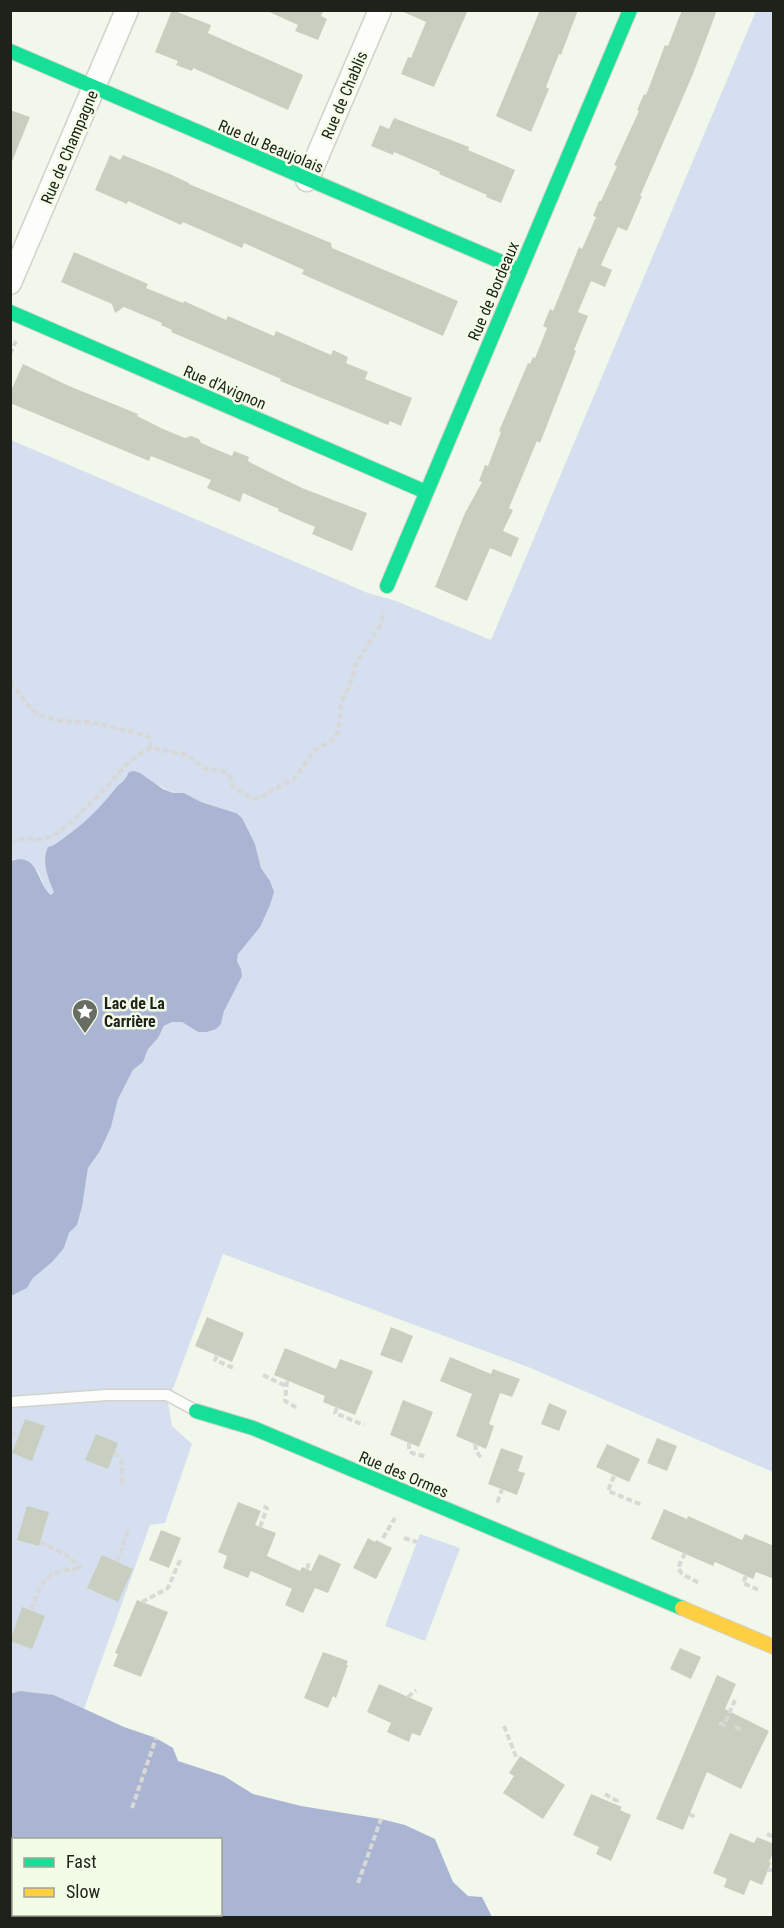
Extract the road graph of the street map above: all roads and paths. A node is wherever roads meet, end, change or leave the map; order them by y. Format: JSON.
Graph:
{"nodes":[{"id":1,"x":127,"y":10,"type":"edge"},
{"id":2,"x":380,"y":10,"type":"edge"},
{"id":3,"x":630,"y":10,"type":"edge"},
{"id":4,"x":10,"y":51,"type":"edge"},
{"id":5,"x":94,"y":87,"type":"junction"},
{"id":6,"x":308,"y":180,"type":"junction"},
{"id":7,"x":520,"y":270,"type":"junction"},
{"id":8,"x":10,"y":283,"type":"edge"},
{"id":9,"x":10,"y":312,"type":"edge"},
{"id":10,"x":426,"y":492,"type":"junction"},
{"id":11,"x":387,"y":586,"type":"joint"},
{"id":12,"x":10,"y":682,"type":"edge"},
{"id":13,"x":151,"y":748,"type":"junction"},
{"id":14,"x":10,"y":843,"type":"edge"},
{"id":15,"x":217,"y":1356,"type":"dead end"},
{"id":16,"x":236,"y":1369,"type":"dead end"},
{"id":17,"x":263,"y":1376,"type":"dead end"},
{"id":18,"x":10,"y":1402,"type":"edge"},
{"id":19,"x":297,"y":1408,"type":"dead end"},
{"id":20,"x":337,"y":1408,"type":"dead end"},
{"id":21,"x":196,"y":1411,"type":"joint"},
{"id":22,"x":364,"y":1425,"type":"dead end"},
{"id":23,"x":10,"y":1433,"type":"edge"},
{"id":24,"x":19,"y":1436,"type":"dead end"},
{"id":25,"x":409,"y":1443,"type":"dead end"},
{"id":26,"x":475,"y":1444,"type":"dead end"},
{"id":27,"x":115,"y":1452,"type":"dead end"},
{"id":28,"x":427,"y":1457,"type":"dead end"},
{"id":29,"x":482,"y":1459,"type":"dead end"},
{"id":30,"x":614,"y":1476,"type":"dead end"},
{"id":31,"x":122,"y":1486,"type":"dead end"},
{"id":32,"x":502,"y":1489,"type":"dead end"},
{"id":33,"x":506,"y":1504,"type":"dead end"},
{"id":34,"x":261,"y":1505,"type":"dead end"},
{"id":35,"x":642,"y":1506,"type":"dead end"},
{"id":36,"x":395,"y":1518,"type":"dead end"},
{"id":37,"x":260,"y":1527,"type":"dead end"},
{"id":38,"x":128,"y":1531,"type":"dead end"},
{"id":39,"x":383,"y":1538,"type":"dead end"},
{"id":40,"x":404,"y":1538,"type":"dead end"},
{"id":41,"x":40,"y":1542,"type":"dead end"},
{"id":42,"x":417,"y":1542,"type":"dead end"},
{"id":43,"x":685,"y":1553,"type":"dead end"},
{"id":44,"x":181,"y":1558,"type":"dead end"},
{"id":45,"x":117,"y":1562,"type":"dead end"},
{"id":46,"x":309,"y":1562,"type":"dead end"},
{"id":47,"x":307,"y":1569,"type":"dead end"},
{"id":48,"x":746,"y":1576,"type":"dead end"},
{"id":49,"x":699,"y":1583,"type":"dead end"},
{"id":50,"x":759,"y":1590,"type":"dead end"},
{"id":51,"x":142,"y":1602,"type":"dead end"},
{"id":52,"x":31,"y":1611,"type":"dead end"},
{"id":53,"x":774,"y":1647,"type":"edge"},
{"id":54,"x":416,"y":1690,"type":"dead end"},
{"id":55,"x":408,"y":1696,"type":"dead end"},
{"id":56,"x":735,"y":1700,"type":"dead end"},
{"id":57,"x":719,"y":1723,"type":"dead end"},
{"id":58,"x":504,"y":1726,"type":"dead end"},
{"id":59,"x":735,"y":1727,"type":"dead end"},
{"id":60,"x":743,"y":1730,"type":"dead end"},
{"id":61,"x":156,"y":1738,"type":"dead end"},
{"id":62,"x":517,"y":1759,"type":"dead end"},
{"id":63,"x":605,"y":1794,"type":"dead end"},
{"id":64,"x":616,"y":1805,"type":"dead end"},
{"id":65,"x":132,"y":1808,"type":"dead end"},
{"id":66,"x":689,"y":1815,"type":"dead end"},
{"id":67,"x":695,"y":1817,"type":"dead end"},
{"id":68,"x":381,"y":1819,"type":"dead end"},
{"id":69,"x":767,"y":1834,"type":"dead end"},
{"id":70,"x":774,"y":1837,"type":"edge"},
{"id":71,"x":358,"y":1882,"type":"dead end"}],
"edges":[{"from":1,"to":5,"type":"street","name":"Rue de Champagne"},
{"from":2,"to":6,"type":"street","name":"Rue de Chablis"},
{"from":3,"to":7,"type":"street","name":"Rue de Bordeaux"},
{"from":4,"to":5,"type":"street","name":"Rue du Beaujolais"},
{"from":5,"to":6,"type":"street","name":"Rue du Beaujolais"},
{"from":5,"to":8,"type":"street","name":"Rue de Champagne"},
{"from":6,"to":7,"type":"street","name":"Rue du Beaujolais"},
{"from":7,"to":10,"type":"street","name":"Rue de Bordeaux"},
{"from":9,"to":10,"type":"street","name":"Rue d'Avignon"},
{"from":10,"to":11,"type":"street","name":"Rue de Bordeaux"},
{"from":11,"to":13,"type":"path"},
{"from":12,"to":13,"type":"path"},
{"from":13,"to":14,"type":"path"},
{"from":15,"to":16,"type":"path"},
{"from":17,"to":19,"type":"path"},
{"from":18,"to":21,"type":"lane","name":"Rue des Ormes"},
{"from":20,"to":22,"type":"path"},
{"from":21,"to":53,"type":"street","name":"Rue des Ormes"},
{"from":23,"to":24,"type":"path"},
{"from":25,"to":28,"type":"path"},
{"from":26,"to":29,"type":"path"},
{"from":27,"to":31,"type":"path"},
{"from":30,"to":35,"type":"path"},
{"from":32,"to":33,"type":"path"},
{"from":34,"to":37,"type":"path"},
{"from":36,"to":39,"type":"path"},
{"from":38,"to":45,"type":"path"},
{"from":40,"to":42,"type":"path"},
{"from":41,"to":52,"type":"path"},
{"from":43,"to":49,"type":"path"},
{"from":44,"to":51,"type":"path"},
{"from":46,"to":47,"type":"path"},
{"from":48,"to":50,"type":"path"},
{"from":54,"to":55,"type":"path"},
{"from":56,"to":57,"type":"path"},
{"from":58,"to":62,"type":"path"},
{"from":59,"to":60,"type":"path"},
{"from":61,"to":65,"type":"path"},
{"from":63,"to":64,"type":"path"},
{"from":66,"to":67,"type":"path"},
{"from":68,"to":71,"type":"path"},
{"from":69,"to":70,"type":"path"}]}
